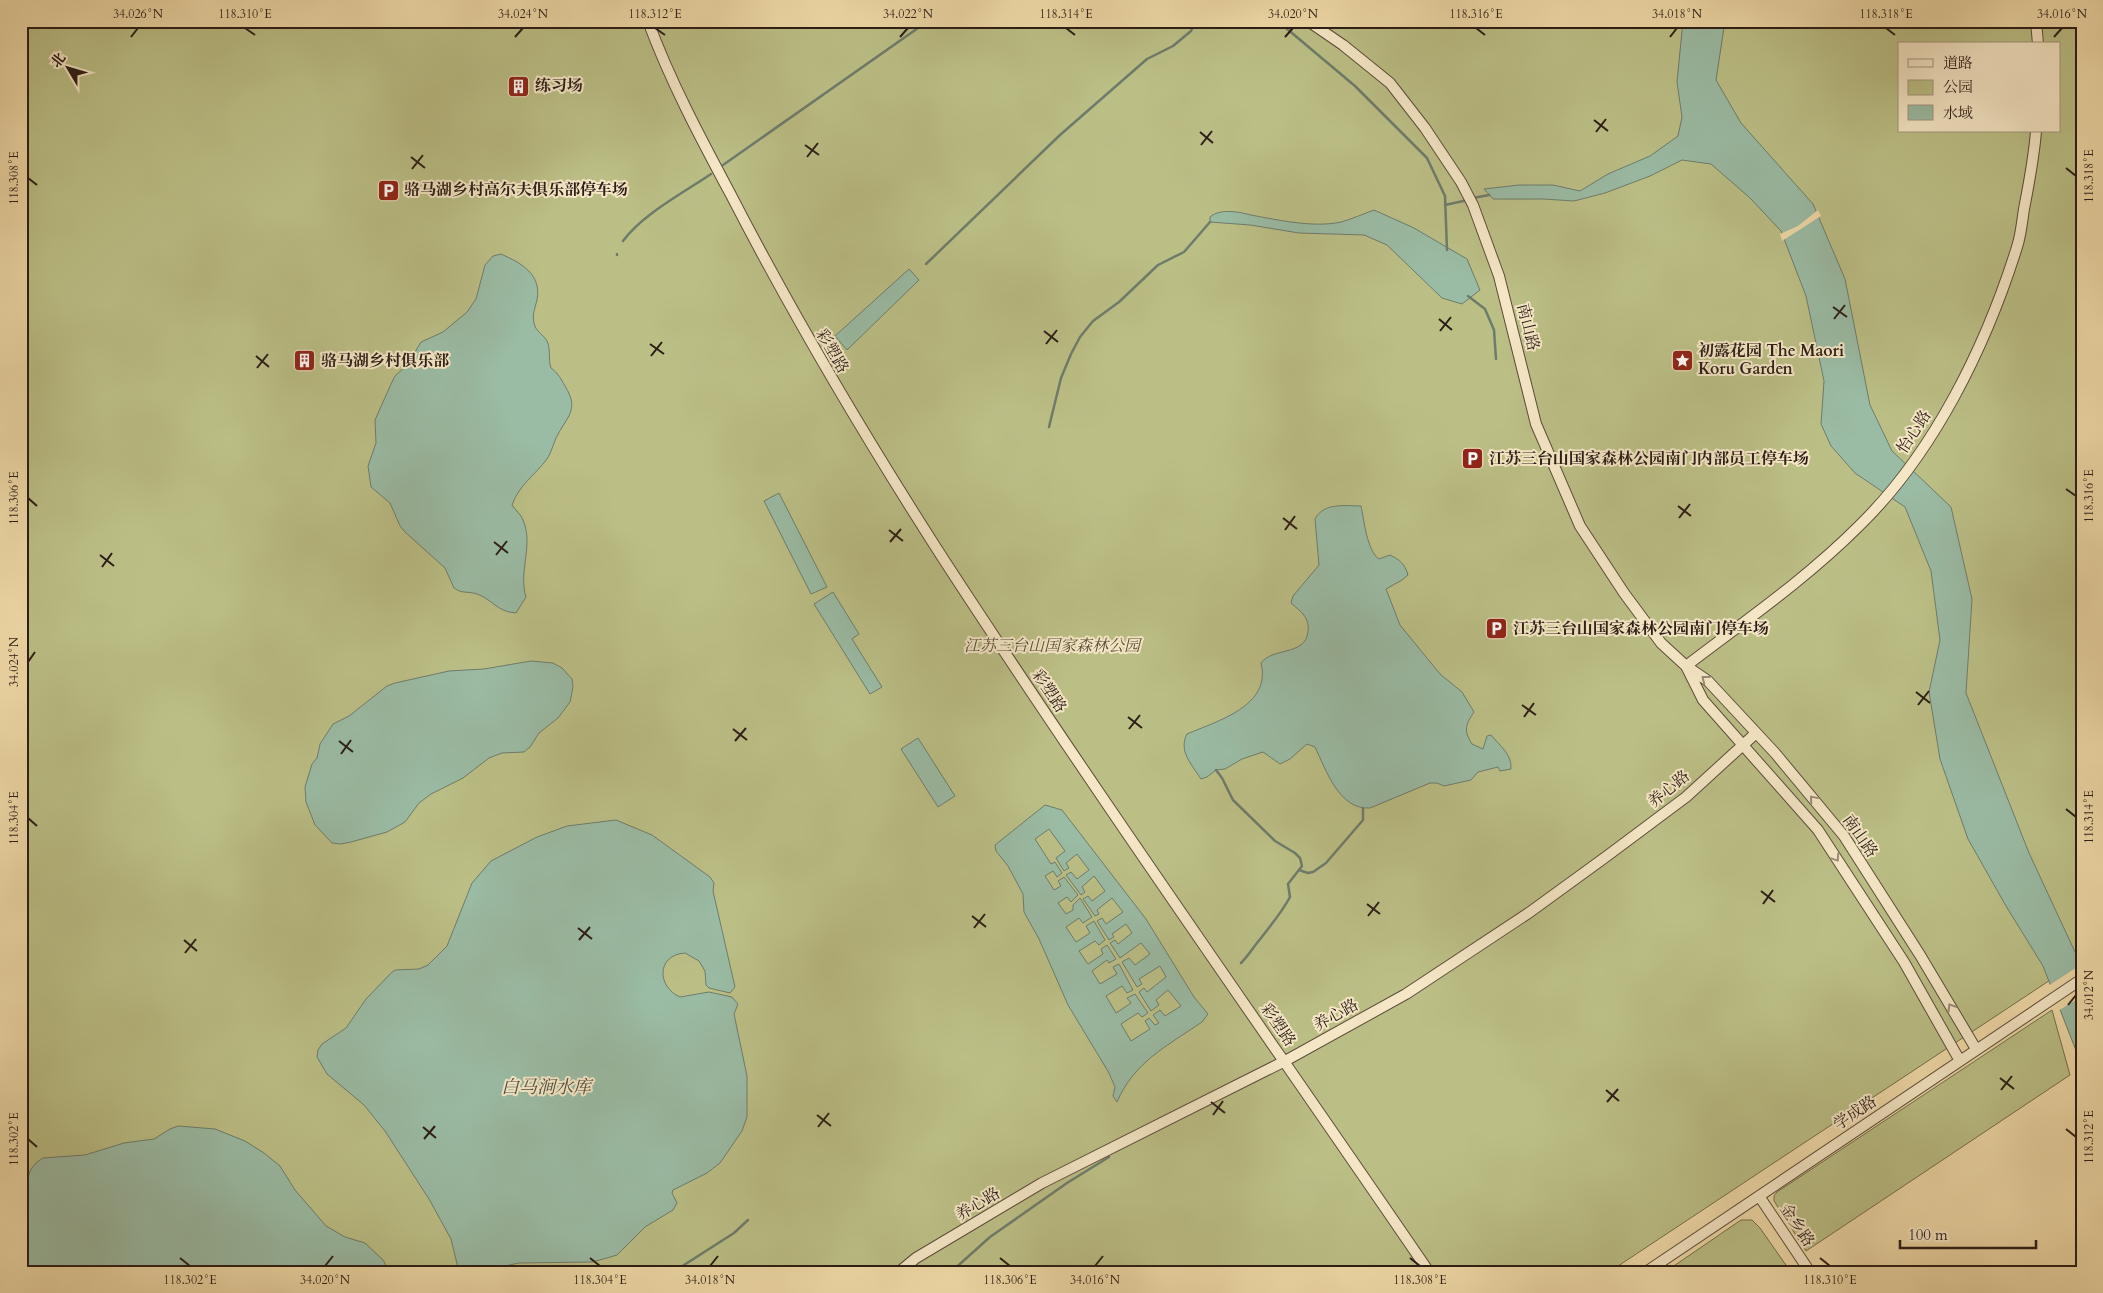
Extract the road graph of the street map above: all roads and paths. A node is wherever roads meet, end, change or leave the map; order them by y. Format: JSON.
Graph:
{"nodes":[{"id":1,"x":648,"y":21,"type":"edge"},
{"id":2,"x":1308,"y":21,"type":"edge"},
{"id":3,"x":2036,"y":21,"type":"edge"},
{"id":4,"x":2038,"y":42,"type":"edge"},
{"id":5,"x":2036,"y":132,"type":"edge"},
{"id":6,"x":1686,"y":666,"type":"junction"},
{"id":7,"x":1755,"y":734,"type":"junction"},
{"id":8,"x":1744,"y":745,"type":"junction"},
{"id":9,"x":2082,"y":979,"type":"edge"},
{"id":10,"x":1976,"y":1049,"type":"junction"},
{"id":11,"x":1285,"y":1061,"type":"junction"},
{"id":12,"x":1960,"y":1061,"type":"junction"},
{"id":13,"x":1759,"y":1196,"type":"junction"},
{"id":14,"x":899,"y":1272,"type":"edge"},
{"id":15,"x":1428,"y":1272,"type":"edge"},
{"id":16,"x":1646,"y":1272,"type":"edge"},
{"id":17,"x":1810,"y":1272,"type":"edge"}],
"edges":[{"from":1,"to":11,"type":"street","name":"彩塑路"},
{"from":2,"to":6,"type":"street","name":"南山路"},
{"from":3,"to":4,"type":"street"},
{"from":5,"to":6,"type":"street","name":"怡心路"},
{"from":7,"to":6,"type":"street","name":"南山路","one_way":true},
{"from":6,"to":8,"type":"street","name":"南山路"},
{"from":7,"to":8,"type":"street","name":"养心路"},
{"from":10,"to":7,"type":"street","name":"南山路","one_way":true},
{"from":8,"to":11,"type":"street","name":"养心路"},
{"from":8,"to":12,"type":"street","name":"南山路","one_way":true},
{"from":9,"to":10,"type":"street","name":"学成路"},
{"from":10,"to":12,"type":"street","name":"学成路"},
{"from":11,"to":14,"type":"street","name":"养心路"},
{"from":11,"to":15,"type":"street","name":"彩塑路"},
{"from":12,"to":13,"type":"street","name":"学成路"},
{"from":13,"to":16,"type":"street","name":"学成路"},
{"from":13,"to":17,"type":"street","name":"金乡路"}]}
